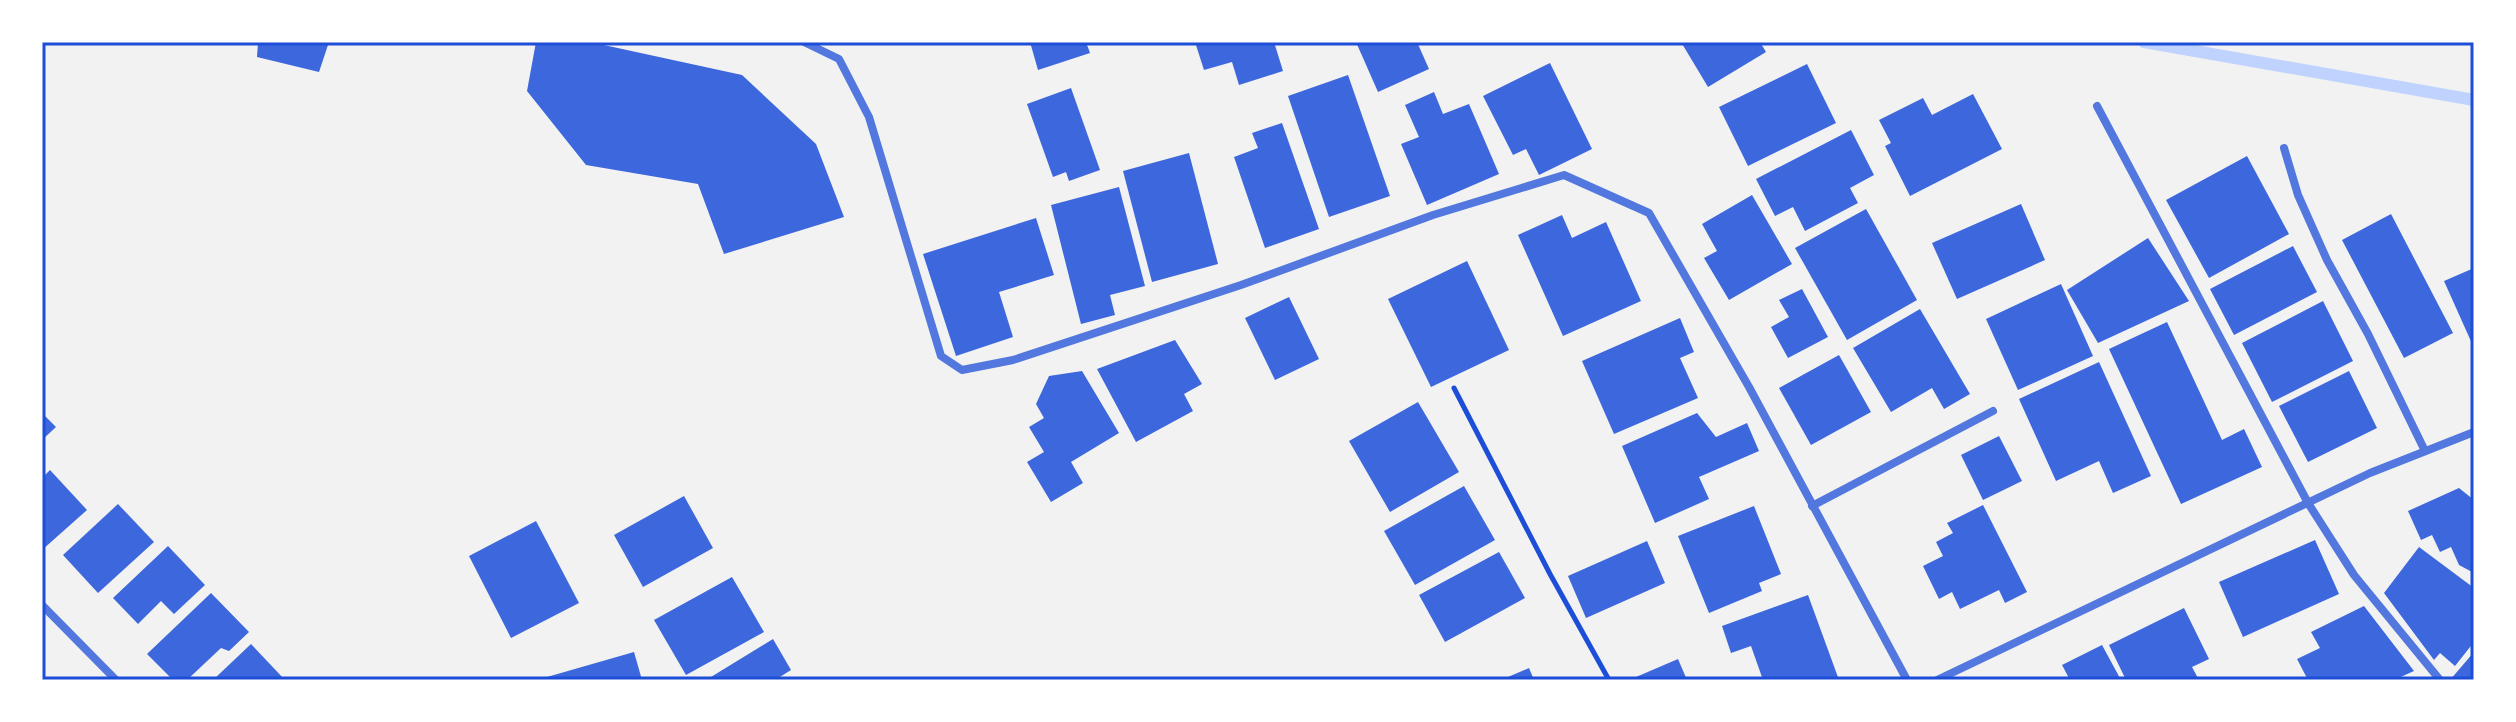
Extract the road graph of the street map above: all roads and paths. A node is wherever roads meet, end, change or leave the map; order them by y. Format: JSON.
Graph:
{"nodes":[{"id":1,"x":804,"y":42,"type":"edge"},
{"id":2,"x":2097,"y":106,"type":"dead end"},
{"id":3,"x":2284,"y":148,"type":"dead end"},
{"id":4,"x":1454,"y":388,"type":"dead end"},
{"id":5,"x":1993,"y":411,"type":"dead end"},
{"id":6,"x":2474,"y":432,"type":"edge"},
{"id":7,"x":2425,"y":451,"type":"junction"},
{"id":8,"x":2308,"y":503,"type":"junction"},
{"id":9,"x":1812,"y":506,"type":"junction"},
{"id":10,"x":42,"y":605,"type":"edge"},
{"id":11,"x":116,"y":680,"type":"edge"},
{"id":12,"x":1609,"y":680,"type":"edge"},
{"id":13,"x":1907,"y":680,"type":"edge"},
{"id":14,"x":1937,"y":680,"type":"edge"},
{"id":15,"x":2440,"y":680,"type":"edge"}],
"edges":[{"from":1,"to":9,"type":"street"},
{"from":2,"to":8,"type":"street"},
{"from":3,"to":7,"type":"street"},
{"from":4,"to":12,"type":"path"},
{"from":5,"to":9,"type":"street"},
{"from":6,"to":7,"type":"street"},
{"from":7,"to":8,"type":"street"},
{"from":8,"to":14,"type":"street"},
{"from":8,"to":15,"type":"street"},
{"from":9,"to":13,"type":"street"},
{"from":10,"to":11,"type":"street"}]}
